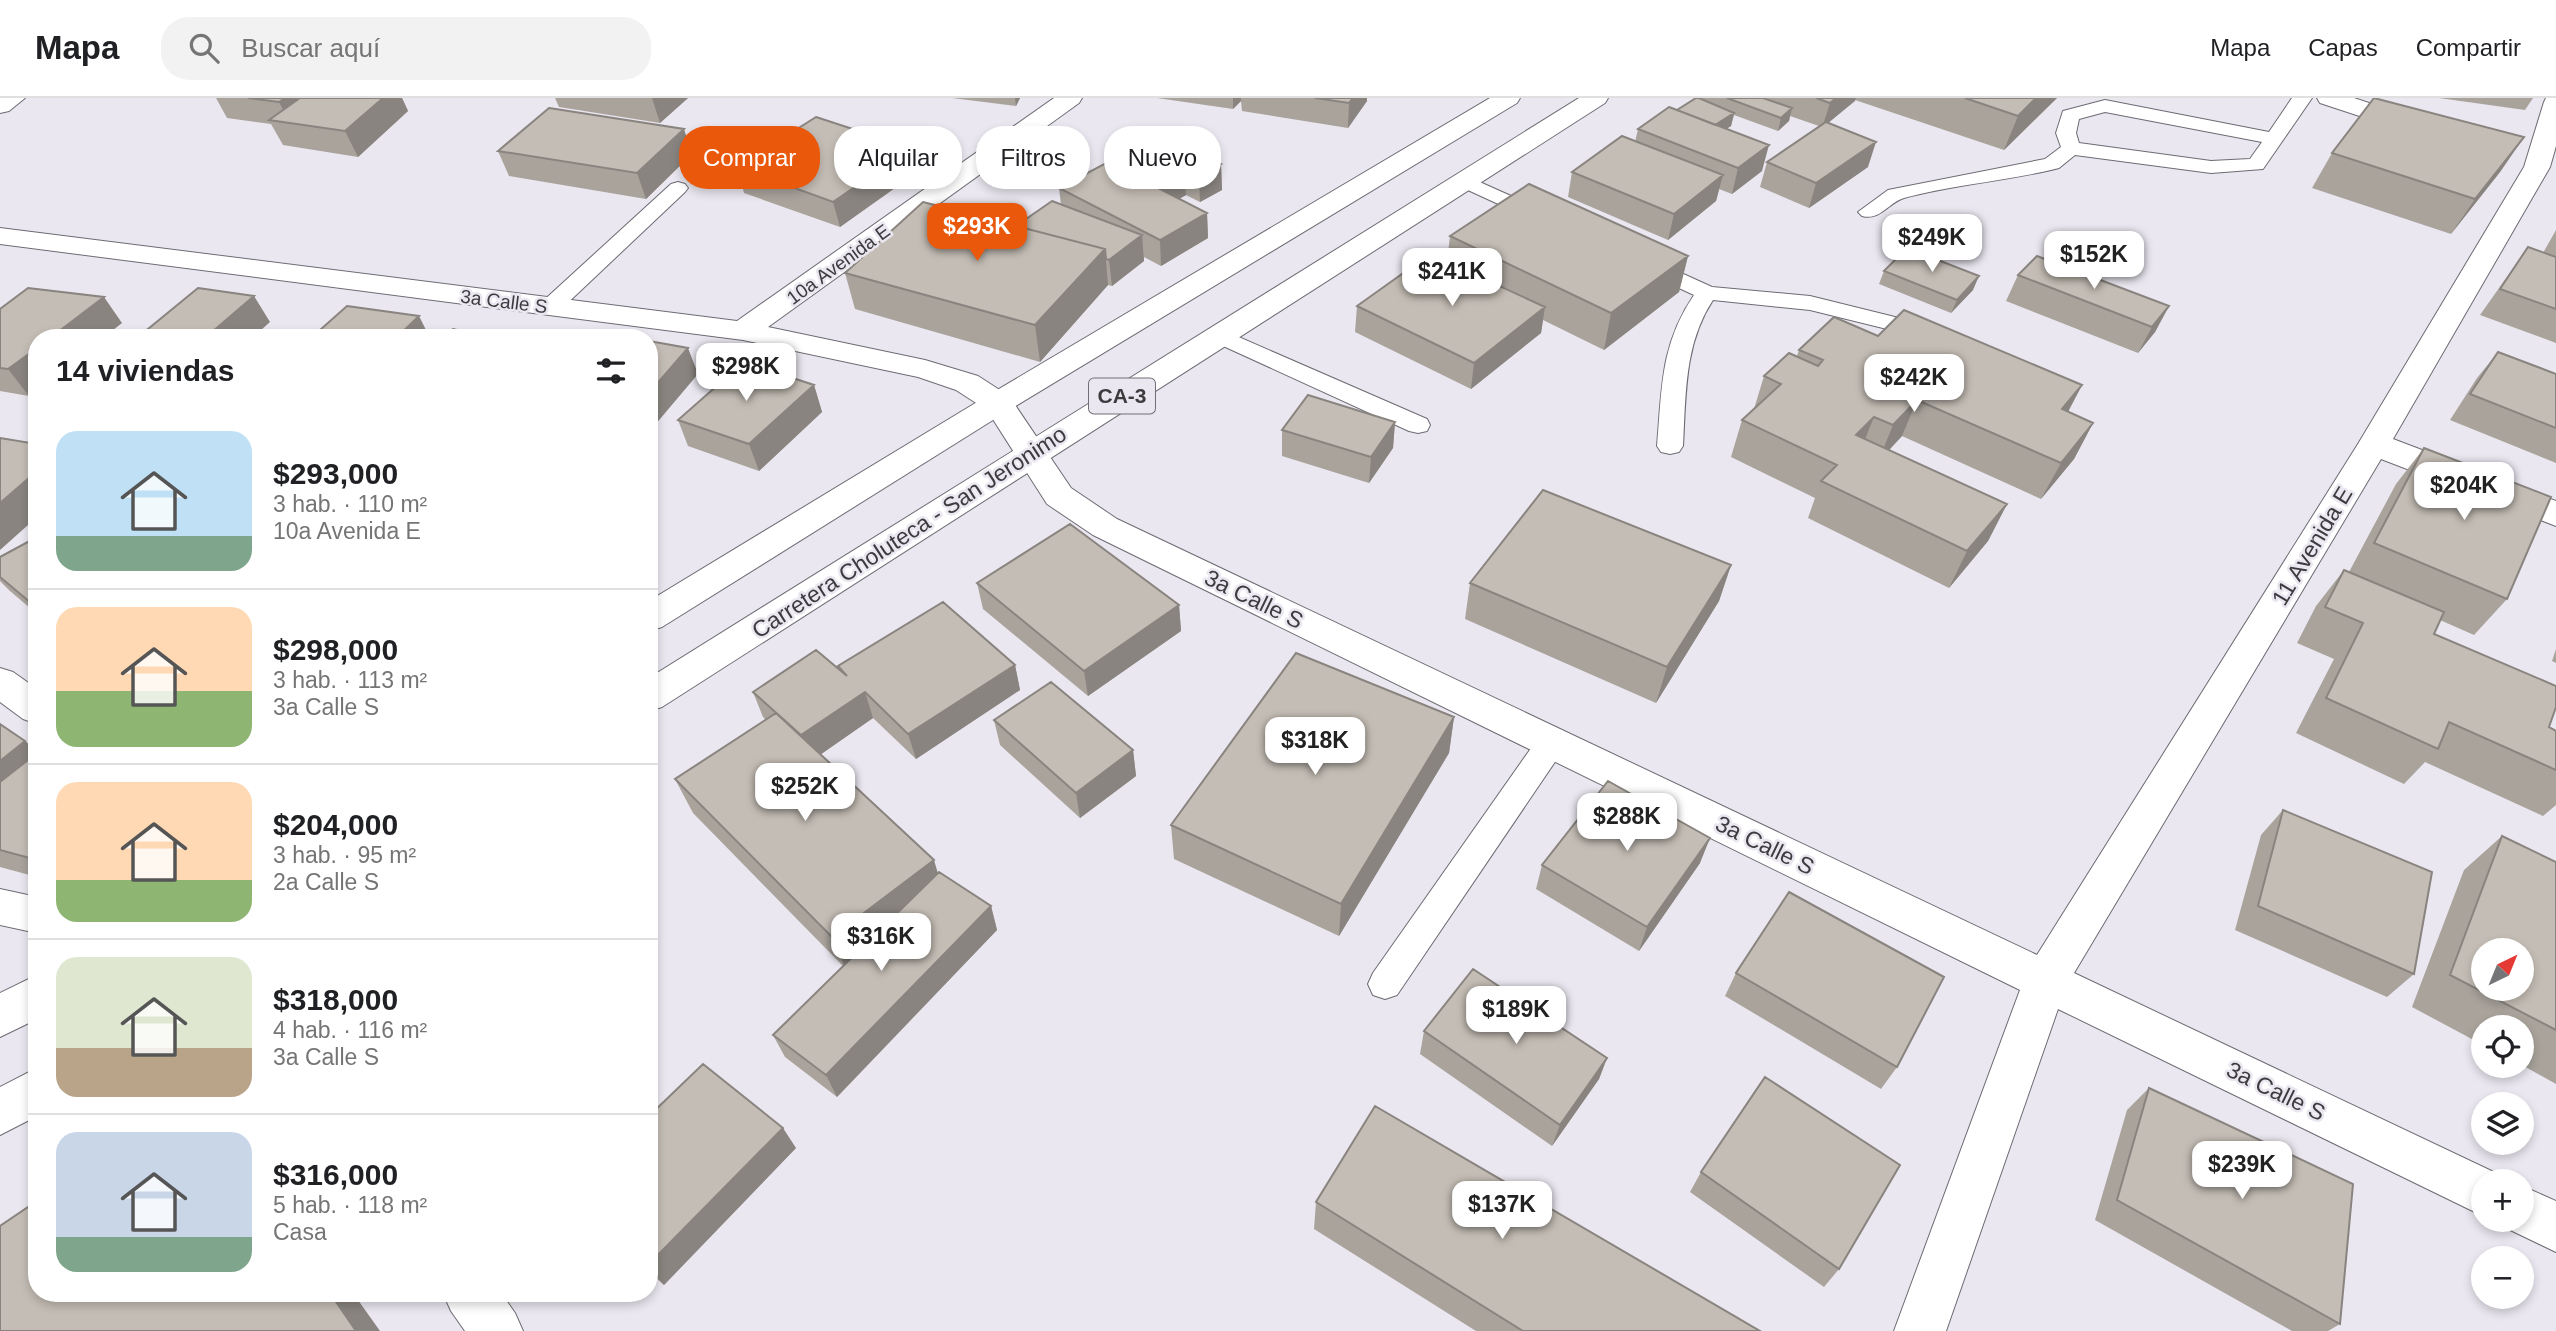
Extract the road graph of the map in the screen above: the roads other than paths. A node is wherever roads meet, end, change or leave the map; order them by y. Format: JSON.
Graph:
{"nodes":[{"id":1,"x":13,"y":98,"type":"edge"},
{"id":2,"x":1069,"y":98,"type":"edge"},
{"id":3,"x":1508,"y":98,"type":"edge"},
{"id":4,"x":1596,"y":98,"type":"edge"},
{"id":5,"x":2302,"y":98,"type":"edge"},
{"id":6,"x":2329,"y":98,"type":"edge"},
{"id":7,"x":2556,"y":102,"type":"edge"},
{"id":8,"x":0,"y":106,"type":"edge"},
{"id":9,"x":2433,"y":132,"type":"edge"},
{"id":10,"x":2276,"y":139,"type":"junction"},
{"id":11,"x":2071,"y":148,"type":"junction"},
{"id":12,"x":2535,"y":166,"type":"edge"},
{"id":13,"x":1464,"y":181,"type":"junction"},
{"id":14,"x":678,"y":188,"type":"dead end"},
{"id":15,"x":1869,"y":212,"type":"dead end"},
{"id":16,"x":1561,"y":225,"type":"edge"},
{"id":17,"x":0,"y":236,"type":"edge"},
{"id":18,"x":1622,"y":253,"type":"edge"},
{"id":19,"x":1707,"y":293,"type":"junction"},
{"id":20,"x":550,"y":307,"type":"junction"},
{"id":21,"x":743,"y":331,"type":"junction"},
{"id":22,"x":1218,"y":335,"type":"junction"},
{"id":23,"x":1950,"y":347,"type":"edge"},
{"id":24,"x":998,"y":403,"type":"junction"},
{"id":25,"x":1418,"y":425,"type":"dead end"},
{"id":26,"x":2374,"y":444,"type":"junction"},
{"id":27,"x":1670,"y":446,"type":"dead end"},
{"id":28,"x":1030,"y":454,"type":"junction"},
{"id":29,"x":2556,"y":514,"type":"edge"},
{"id":30,"x":658,"y":612,"type":"edge"},
{"id":31,"x":0,"y":682,"type":"edge"},
{"id":32,"x":658,"y":691,"type":"edge"},
{"id":33,"x":28,"y":702,"type":"edge"},
{"id":34,"x":1552,"y":743,"type":"junction"},
{"id":35,"x":0,"y":908,"type":"edge"},
{"id":36,"x":28,"y":913,"type":"edge"},
{"id":37,"x":2046,"y":980,"type":"junction"},
{"id":38,"x":1385,"y":984,"type":"dead end"},
{"id":39,"x":28,"y":1000,"type":"edge"},
{"id":40,"x":0,"y":1017,"type":"edge"},
{"id":41,"x":28,"y":1096,"type":"edge"},
{"id":42,"x":0,"y":1113,"type":"edge"},
{"id":43,"x":2471,"y":1186,"type":"edge"},
{"id":44,"x":2534,"y":1216,"type":"edge"},
{"id":45,"x":2556,"y":1227,"type":"edge"},
{"id":46,"x":476,"y":1302,"type":"edge"},
{"id":47,"x":497,"y":1331,"type":"edge"},
{"id":48,"x":1920,"y":1331,"type":"edge"}],
"edges":[{"from":1,"to":8,"type":"main road"},
{"from":2,"to":21,"type":"main road","name":"10a Avenida E"},
{"from":3,"to":24,"type":"main road","number":"CA-3"},
{"from":4,"to":13,"type":"main road","name":"Carretera Choluteca - San Jeronimo","number":"CA-3"},
{"from":5,"to":10,"type":"lane"},
{"from":6,"to":9,"type":"main road"},
{"from":7,"to":12,"type":"main road","name":"11 Avenida E"},
{"from":10,"to":11,"type":"lane"},
{"from":10,"to":11,"type":"lane"},
{"from":11,"to":15,"type":"lane"},
{"from":12,"to":26,"type":"main road","name":"11 Avenida E"},
{"from":13,"to":16,"type":"lane"},
{"from":13,"to":22,"type":"main road","name":"Carretera Choluteca - San Jeronimo","number":"CA-3"},
{"from":14,"to":20,"type":"lane"},
{"from":17,"to":20,"type":"main road","name":"3a Calle S"},
{"from":18,"to":19,"type":"lane"},
{"from":19,"to":23,"type":"lane"},
{"from":19,"to":27,"type":"lane"},
{"from":20,"to":21,"type":"main road","name":"3a Calle S"},
{"from":21,"to":24,"type":"main road","name":"3a Calle S"},
{"from":22,"to":25,"type":"lane"},
{"from":22,"to":28,"type":"main road","name":"Carretera Choluteca - San Jeronimo","number":"CA-3"},
{"from":24,"to":28,"type":"main road","name":"3a Calle S"},
{"from":24,"to":30,"type":"main road","number":"CA-3"},
{"from":26,"to":29,"type":"main road"},
{"from":26,"to":37,"type":"main road","name":"11 Avenida E"},
{"from":28,"to":32,"type":"main road","name":"Carretera Choluteca - San Jeronimo","number":"CA-3"},
{"from":28,"to":34,"type":"main road","name":"3a Calle S"},
{"from":31,"to":33,"type":"main road"},
{"from":34,"to":37,"type":"main road","name":"3a Calle S"},
{"from":34,"to":38,"type":"lane"},
{"from":35,"to":36,"type":"main road"},
{"from":37,"to":43,"type":"main road","name":"3a Calle S"},
{"from":37,"to":48,"type":"main road","name":"11 Avenida E"},
{"from":39,"to":40,"type":"main road"},
{"from":41,"to":42,"type":"main road"},
{"from":44,"to":45,"type":"main road"},
{"from":46,"to":47,"type":"main road"}]}
